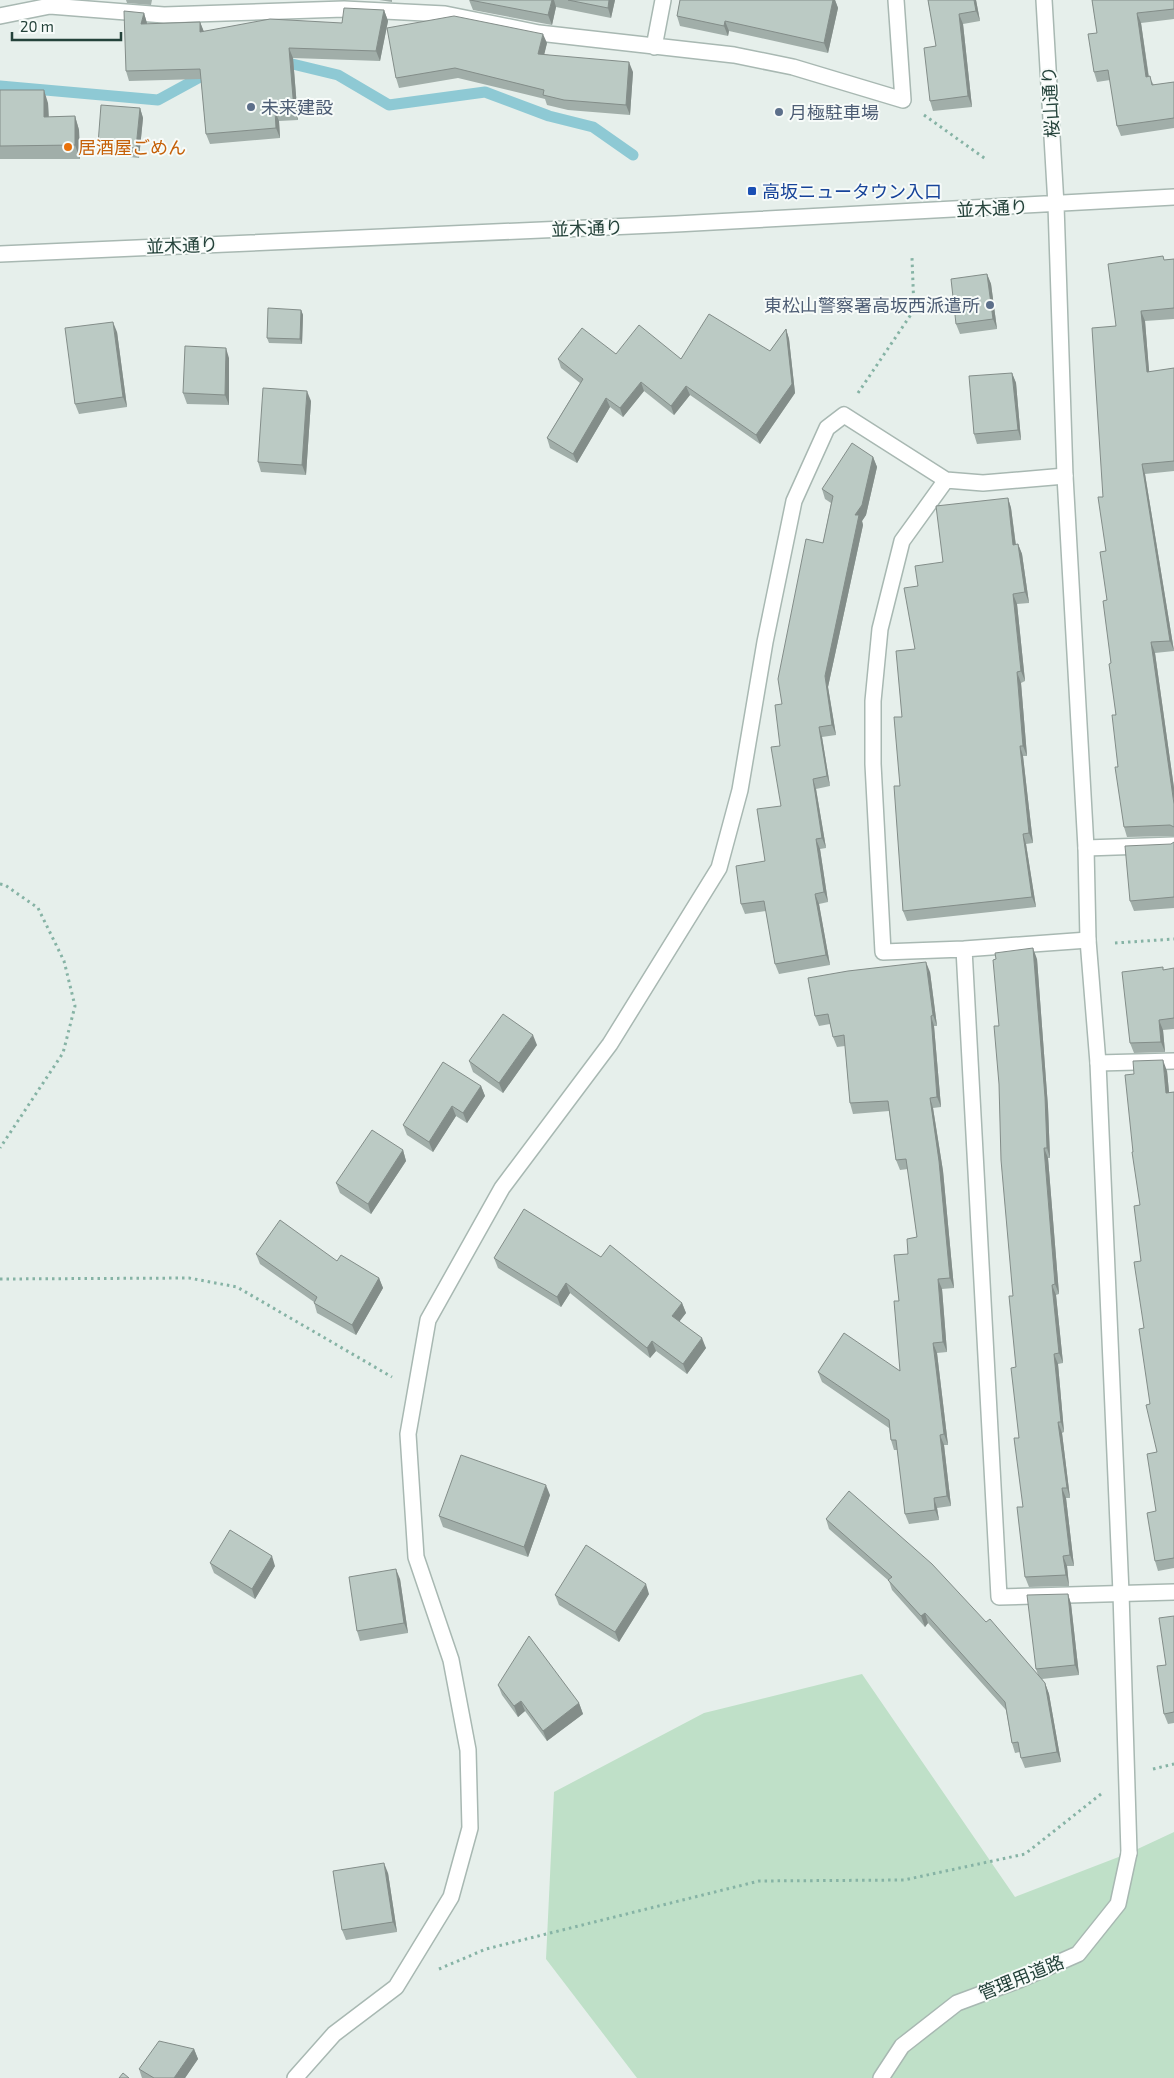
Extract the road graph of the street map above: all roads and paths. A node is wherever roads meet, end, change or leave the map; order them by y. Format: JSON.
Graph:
{"nodes":[{"id":1,"x":663,"y":0,"type":"edge"},
{"id":2,"x":896,"y":0,"type":"edge"},
{"id":3,"x":1044,"y":0,"type":"edge"},
{"id":4,"x":52,"y":3,"type":"edge"},
{"id":5,"x":242,"y":6,"type":"edge"},
{"id":6,"x":447,"y":7,"type":"edge"},
{"id":7,"x":0,"y":16,"type":"edge"},
{"id":8,"x":654,"y":47,"type":"junction"},
{"id":9,"x":903,"y":100,"type":"junction"},
{"id":10,"x":987,"y":160,"type":"dead end"},
{"id":11,"x":1174,"y":197,"type":"edge"},
{"id":12,"x":1056,"y":205,"type":"junction"},
{"id":13,"x":0,"y":254,"type":"edge"},
{"id":14,"x":912,"y":258,"type":"dead end"},
{"id":15,"x":844,"y":415,"type":"junction"},
{"id":16,"x":1065,"y":476,"type":"junction"},
{"id":17,"x":946,"y":480,"type":"junction"},
{"id":18,"x":1174,"y":845,"type":"edge"},
{"id":19,"x":1086,"y":848,"type":"junction"},
{"id":20,"x":0,"y":884,"type":"edge"},
{"id":21,"x":1088,"y":940,"type":"junction"},
{"id":22,"x":1174,"y":940,"type":"edge"},
{"id":23,"x":1112,"y":943,"type":"dead end"},
{"id":24,"x":964,"y":949,"type":"junction"},
{"id":25,"x":1174,"y":1061,"type":"edge"},
{"id":26,"x":1098,"y":1063,"type":"junction"},
{"id":27,"x":0,"y":1148,"type":"edge"},
{"id":28,"x":0,"y":1279,"type":"edge"},
{"id":29,"x":416,"y":1392,"type":"junction"},
{"id":30,"x":1174,"y":1592,"type":"edge"},
{"id":31,"x":1122,"y":1593,"type":"junction"},
{"id":32,"x":1127,"y":1773,"type":"junction"},
{"id":33,"x":396,"y":1986,"type":"junction"},
{"id":34,"x":295,"y":2078,"type":"edge"},
{"id":35,"x":881,"y":2078,"type":"edge"}],
"edges":[{"from":1,"to":8,"type":"street"},
{"from":2,"to":9,"type":"street"},
{"from":3,"to":12,"type":"street","name":"桜山通り"},
{"from":4,"to":5,"type":"street"},
{"from":4,"to":7,"type":"street"},
{"from":5,"to":6,"type":"street"},
{"from":6,"to":8,"type":"street"},
{"from":8,"to":9,"type":"street"},
{"from":9,"to":10,"type":"path"},
{"from":11,"to":12,"type":"street","name":"並木通り"},
{"from":12,"to":13,"type":"street","name":"並木通り"},
{"from":12,"to":16,"type":"street","name":"桜山通り"},
{"from":14,"to":15,"type":"path"},
{"from":15,"to":17,"type":"street"},
{"from":15,"to":29,"type":"street"},
{"from":16,"to":17,"type":"street"},
{"from":16,"to":19,"type":"street","name":"桜山通り"},
{"from":17,"to":24,"type":"street"},
{"from":18,"to":19,"type":"street"},
{"from":19,"to":21,"type":"street","name":"桜山通り"},
{"from":20,"to":27,"type":"path"},
{"from":21,"to":24,"type":"street"},
{"from":21,"to":26,"type":"street","name":"桜山通り"},
{"from":22,"to":23,"type":"path"},
{"from":24,"to":31,"type":"street"},
{"from":25,"to":26,"type":"street"},
{"from":26,"to":31,"type":"street","name":"管理用道路"},
{"from":28,"to":29,"type":"path"},
{"from":29,"to":33,"type":"street"},
{"from":30,"to":31,"type":"street"},
{"from":31,"to":32,"type":"street","name":"管理用道路"},
{"from":32,"to":33,"type":"path"},
{"from":32,"to":35,"type":"street","name":"管理用道路"},
{"from":33,"to":34,"type":"street"}]}
